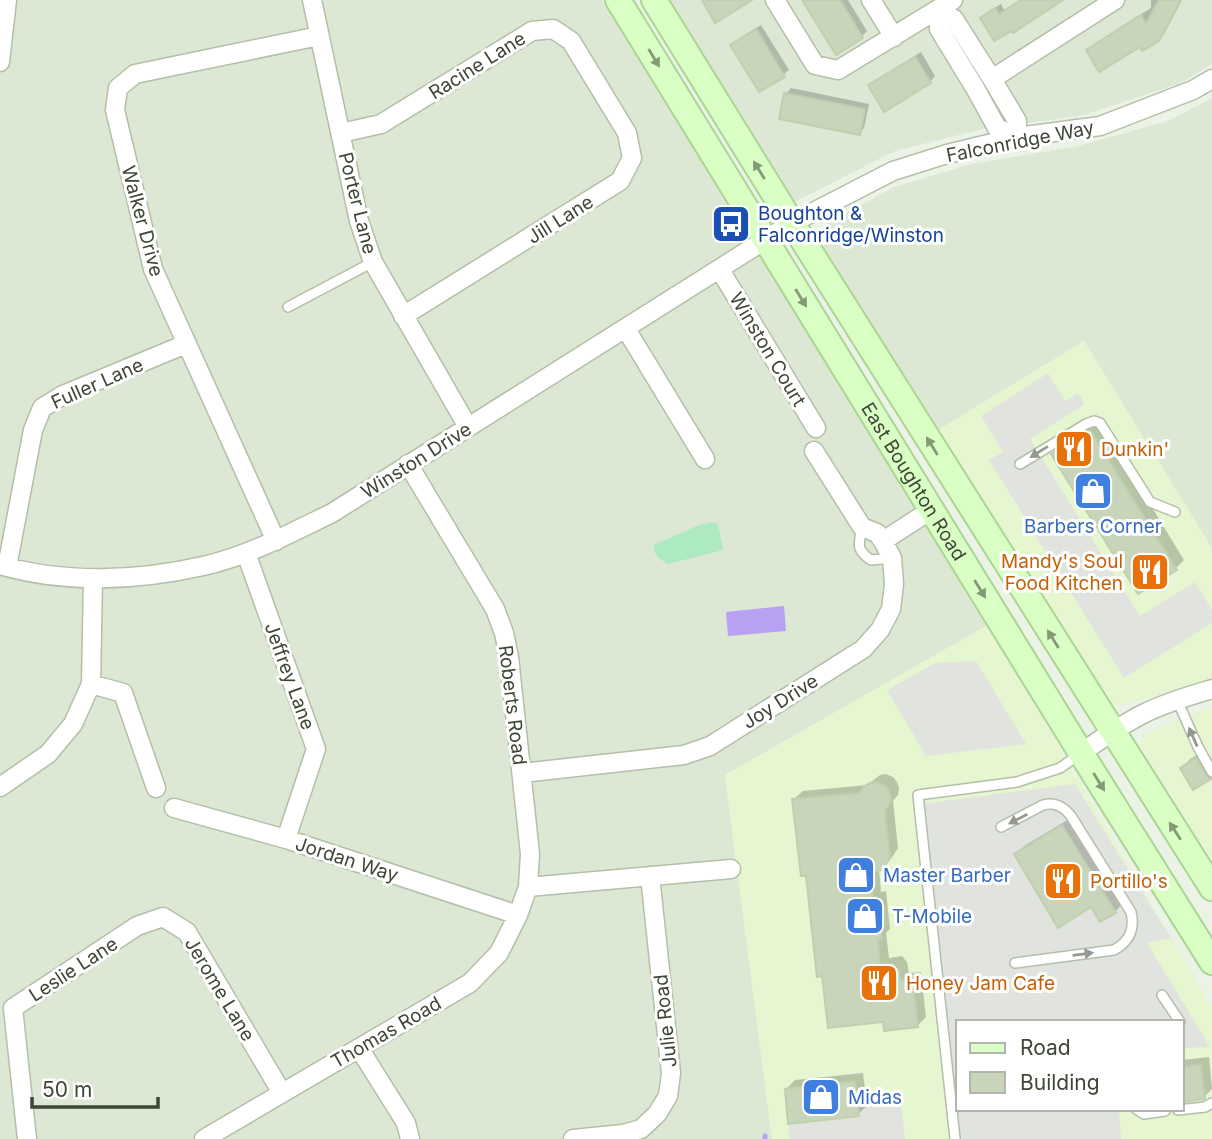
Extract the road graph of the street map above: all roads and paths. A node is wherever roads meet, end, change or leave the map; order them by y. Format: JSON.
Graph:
{"nodes":[{"id":1,"x":8,"y":0,"type":"edge"},
{"id":2,"x":312,"y":0,"type":"edge"},
{"id":3,"x":618,"y":0,"type":"edge"},
{"id":4,"x":654,"y":0,"type":"edge"},
{"id":5,"x":775,"y":0,"type":"edge"},
{"id":6,"x":871,"y":0,"type":"edge"},
{"id":7,"x":1115,"y":0,"type":"edge"},
{"id":8,"x":946,"y":5,"type":"edge"},
{"id":9,"x":319,"y":36,"type":"junction"},
{"id":10,"x":894,"y":37,"type":"junction"},
{"id":11,"x":0,"y":62,"type":"edge"},
{"id":12,"x":992,"y":79,"type":"junction"},
{"id":13,"x":1212,"y":79,"type":"edge"},
{"id":14,"x":596,"y":80,"type":"joint"},
{"id":15,"x":341,"y":133,"type":"junction"},
{"id":16,"x":1017,"y":137,"type":"junction"},
{"id":17,"x":792,"y":223,"type":"junction"},
{"id":18,"x":765,"y":240,"type":"junction"},
{"id":19,"x":373,"y":262,"type":"junction"},
{"id":20,"x":720,"y":270,"type":"junction"},
{"id":21,"x":288,"y":307,"type":"dead end"},
{"id":22,"x":403,"y":316,"type":"junction"},
{"id":23,"x":626,"y":329,"type":"junction"},
{"id":24,"x":186,"y":344,"type":"junction"},
{"id":25,"x":468,"y":426,"type":"junction"},
{"id":26,"x":816,"y":428,"type":"dead end"},
{"id":27,"x":814,"y":451,"type":"dead end"},
{"id":28,"x":705,"y":459,"type":"dead end"},
{"id":29,"x":408,"y":464,"type":"junction"},
{"id":30,"x":1020,"y":464,"type":"dead end"},
{"id":31,"x":931,"y":510,"type":"junction"},
{"id":32,"x":1175,"y":512,"type":"dead end"},
{"id":33,"x":862,"y":527,"type":"junction"},
{"id":34,"x":276,"y":541,"type":"junction"},
{"id":35,"x":883,"y":541,"type":"junction"},
{"id":36,"x":246,"y":553,"type":"junction"},
{"id":37,"x":892,"y":558,"type":"junction"},
{"id":38,"x":3,"y":566,"type":"edge"},
{"id":39,"x":93,"y":579,"type":"junction"},
{"id":40,"x":90,"y":684,"type":"junction"},
{"id":41,"x":1212,"y":689,"type":"edge"},
{"id":42,"x":1177,"y":700,"type":"junction"},
{"id":43,"x":1112,"y":731,"type":"junction"},
{"id":44,"x":1081,"y":753,"type":"junction"},
{"id":45,"x":1212,"y":772,"type":"edge"},
{"id":46,"x":522,"y":773,"type":"junction"},
{"id":47,"x":0,"y":787,"type":"edge"},
{"id":48,"x":156,"y":788,"type":"dead end"},
{"id":49,"x":174,"y":808,"type":"dead end"},
{"id":50,"x":1002,"y":827,"type":"dead end"},
{"id":51,"x":286,"y":839,"type":"junction"},
{"id":52,"x":731,"y":869,"type":"dead end"},
{"id":53,"x":650,"y":876,"type":"junction"},
{"id":54,"x":528,"y":887,"type":"junction"},
{"id":55,"x":1212,"y":888,"type":"edge"},
{"id":56,"x":518,"y":915,"type":"junction"},
{"id":57,"x":138,"y":926,"type":"joint"},
{"id":58,"x":1212,"y":961,"type":"edge"},
{"id":59,"x":1015,"y":962,"type":"dead end"},
{"id":60,"x":1162,"y":995,"type":"dead end"},
{"id":61,"x":1178,"y":1020,"type":"edge"},
{"id":62,"x":359,"y":1048,"type":"junction"},
{"id":63,"x":282,"y":1093,"type":"junction"},
{"id":64,"x":1212,"y":1103,"type":"edge"},
{"id":65,"x":1184,"y":1109,"type":"edge"},
{"id":66,"x":1139,"y":1111,"type":"edge"},
{"id":67,"x":1165,"y":1111,"type":"dead end"},
{"id":68,"x":27,"y":1139,"type":"edge"},
{"id":69,"x":204,"y":1139,"type":"edge"},
{"id":70,"x":410,"y":1139,"type":"edge"},
{"id":71,"x":573,"y":1139,"type":"edge"},
{"id":72,"x":955,"y":1139,"type":"edge"}],
"edges":[{"from":1,"to":11,"type":"street"},
{"from":2,"to":9,"type":"street","name":"Porter Lane"},
{"from":3,"to":18,"type":"main road","name":"East Boughton Road","one_way":true},
{"from":17,"to":4,"type":"main road","name":"East Boughton Road","one_way":true},
{"from":5,"to":10,"type":"street"},
{"from":6,"to":10,"type":"street"},
{"from":7,"to":12,"type":"street"},
{"from":8,"to":10,"type":"street"},
{"from":8,"to":12,"type":"street"},
{"from":8,"to":16,"type":"street"},
{"from":9,"to":15,"type":"street","name":"Porter Lane"},
{"from":9,"to":24,"type":"street","name":"Walker Drive"},
{"from":12,"to":16,"type":"street"},
{"from":13,"to":16,"type":"street","name":"Falconridge Way"},
{"from":14,"to":15,"type":"street","name":"Racine Lane"},
{"from":14,"to":22,"type":"street","name":"Jill Lane"},
{"from":15,"to":19,"type":"street","name":"Porter Lane"},
{"from":16,"to":17,"type":"street","name":"Falconridge Way"},
{"from":17,"to":18,"type":"street","name":"Winston Drive"},
{"from":43,"to":17,"type":"main road","name":"East Boughton Road","one_way":true},
{"from":18,"to":20,"type":"street","name":"Winston Drive"},
{"from":18,"to":31,"type":"main road","name":"East Boughton Road","one_way":true},
{"from":19,"to":21,"type":"lane"},
{"from":19,"to":22,"type":"street","name":"Porter Lane"},
{"from":20,"to":23,"type":"street","name":"Winston Drive"},
{"from":20,"to":26,"type":"street","name":"Winston Court"},
{"from":22,"to":25,"type":"street","name":"Porter Lane"},
{"from":23,"to":25,"type":"street","name":"Winston Drive"},
{"from":23,"to":28,"type":"street"},
{"from":24,"to":34,"type":"street","name":"Walker Drive"},
{"from":24,"to":38,"type":"street","name":"Fuller Lane"},
{"from":25,"to":29,"type":"street","name":"Winston Drive"},
{"from":27,"to":33,"type":"street"},
{"from":29,"to":34,"type":"street","name":"Winston Drive"},
{"from":29,"to":46,"type":"street","name":"Roberts Road"},
{"from":32,"to":30,"type":"lane","one_way":true},
{"from":31,"to":35,"type":"street"},
{"from":31,"to":44,"type":"main road","name":"East Boughton Road","one_way":true},
{"from":33,"to":35,"type":"street"},
{"from":33,"to":37,"type":"lane"},
{"from":34,"to":36,"type":"street","name":"Winston Drive"},
{"from":35,"to":37,"type":"street","name":"Joy Drive"},
{"from":36,"to":39,"type":"street","name":"Winston Drive"},
{"from":36,"to":51,"type":"street","name":"Jeffrey Lane"},
{"from":37,"to":46,"type":"street","name":"Joy Drive"},
{"from":38,"to":39,"type":"street","name":"Winston Drive"},
{"from":39,"to":40,"type":"street"},
{"from":40,"to":47,"type":"street"},
{"from":40,"to":48,"type":"street"},
{"from":41,"to":42,"type":"street"},
{"from":42,"to":43,"type":"street"},
{"from":45,"to":42,"type":"lane","one_way":true},
{"from":43,"to":44,"type":"street"},
{"from":55,"to":43,"type":"main road","name":"East Boughton Road","one_way":true},
{"from":44,"to":58,"type":"main road","name":"East Boughton Road","one_way":true},
{"from":44,"to":72,"type":"lane"},
{"from":46,"to":54,"type":"street","name":"Roberts Road"},
{"from":49,"to":51,"type":"street","name":"Jordan Way"},
{"from":59,"to":50,"type":"lane","one_way":true},
{"from":51,"to":56,"type":"street","name":"Jordan Way"},
{"from":52,"to":53,"type":"street"},
{"from":53,"to":54,"type":"street"},
{"from":53,"to":71,"type":"street","name":"Julie Road"},
{"from":54,"to":56,"type":"street","name":"Thomas Road"},
{"from":56,"to":62,"type":"street","name":"Thomas Road"},
{"from":57,"to":63,"type":"street","name":"Jerome Lane"},
{"from":57,"to":68,"type":"street","name":"Leslie Lane"},
{"from":60,"to":61,"type":"lane"},
{"from":62,"to":63,"type":"street","name":"Thomas Road"},
{"from":62,"to":70,"type":"street"},
{"from":63,"to":69,"type":"street","name":"Thomas Road"},
{"from":64,"to":65,"type":"lane"},
{"from":66,"to":67,"type":"lane"}]}
